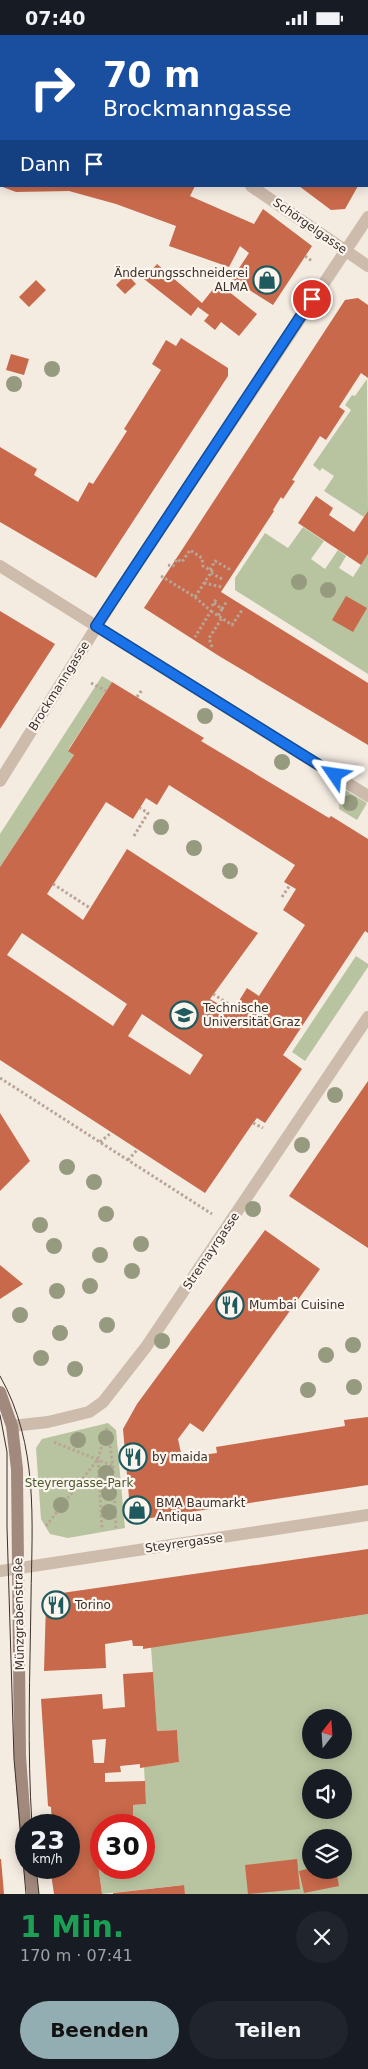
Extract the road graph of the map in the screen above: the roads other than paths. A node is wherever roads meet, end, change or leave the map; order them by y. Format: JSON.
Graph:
{"nodes":[{"id":1,"x":252,"y":187,"type":"edge"},
{"id":2,"x":368,"y":217,"type":"edge"},
{"id":3,"x":346,"y":250,"type":"junction"},
{"id":4,"x":368,"y":267,"type":"edge"},
{"id":5,"x":0,"y":565,"type":"edge"},
{"id":6,"x":96,"y":626,"type":"junction"},
{"id":7,"x":0,"y":781,"type":"edge"},
{"id":8,"x":368,"y":796,"type":"edge"},
{"id":9,"x":368,"y":1017,"type":"edge"},
{"id":10,"x":0,"y":1392,"type":"edge"},
{"id":11,"x":12,"y":1426,"type":"junction"},
{"id":12,"x":368,"y":1515,"type":"edge"},
{"id":13,"x":18,"y":1568,"type":"junction"},
{"id":14,"x":0,"y":1571,"type":"edge"},
{"id":15,"x":24,"y":1814,"type":"edge"},
{"id":16,"x":31,"y":1879,"type":"edge"},
{"id":17,"x":33,"y":1894,"type":"edge"}],
"edges":[{"from":1,"to":3,"type":"street","name":"Schörgelgasse"},
{"from":2,"to":3,"type":"street","name":"Brockmanngasse"},
{"from":3,"to":4,"type":"street","name":"Schörgelgasse"},
{"from":3,"to":6,"type":"street","name":"Brockmanngasse"},
{"from":5,"to":6,"type":"street"},
{"from":6,"to":7,"type":"street","name":"Brockmanngasse"},
{"from":6,"to":8,"type":"street"},
{"from":9,"to":11,"type":"street","name":"Stremayrgasse"},
{"from":10,"to":11,"type":"main road","name":"Münzgrabenstraße"},
{"from":11,"to":13,"type":"main road","name":"Münzgrabenstraße"},
{"from":12,"to":13,"type":"street","name":"Steyrergasse"},
{"from":13,"to":14,"type":"street","name":"Steyrergasse"},
{"from":13,"to":15,"type":"main road","name":"Münzgrabenstraße"},
{"from":16,"to":17,"type":"main road"}]}
